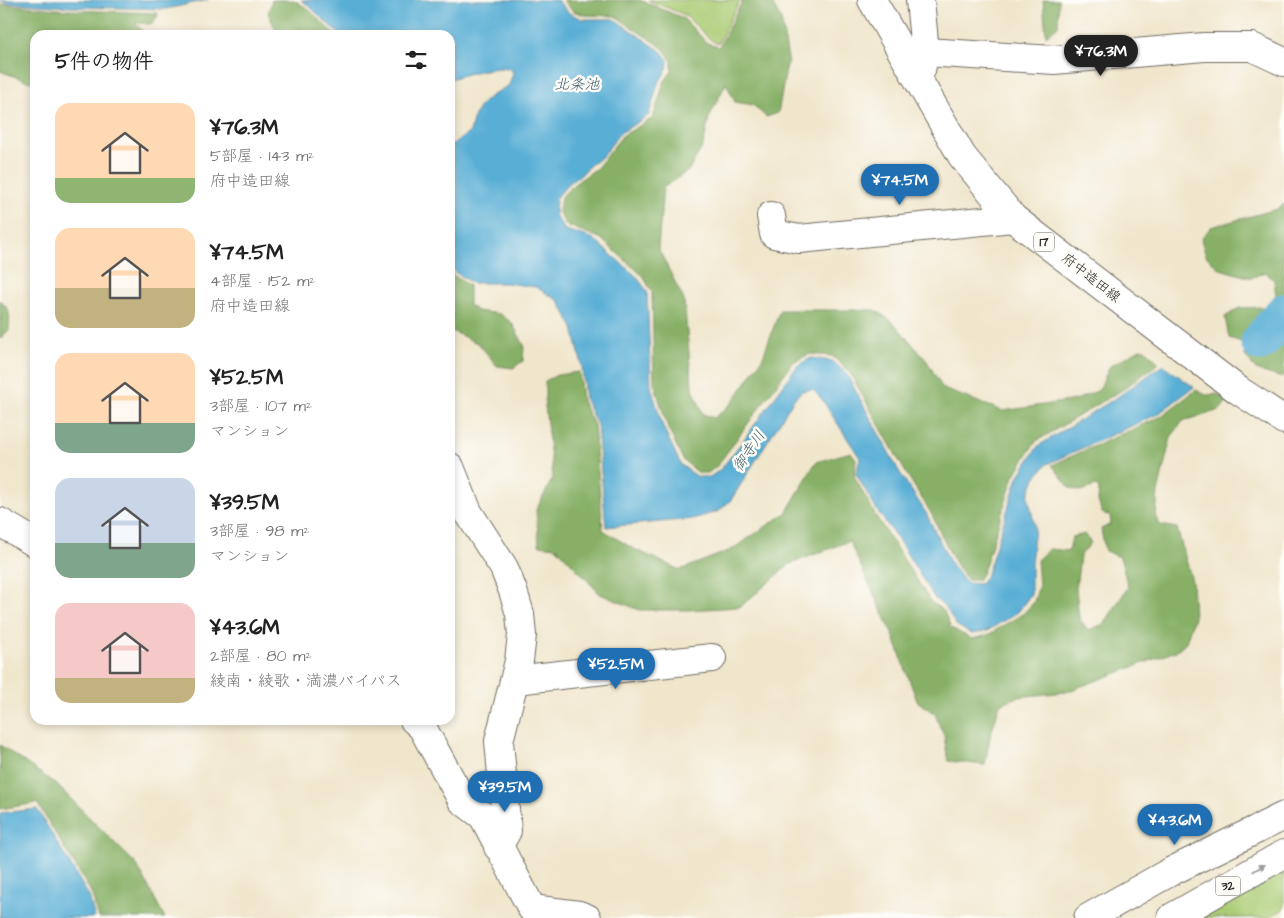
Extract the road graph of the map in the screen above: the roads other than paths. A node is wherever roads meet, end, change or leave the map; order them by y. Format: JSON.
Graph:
{"nodes":[{"id":1,"x":872,"y":0,"type":"edge"},
{"id":2,"x":920,"y":0,"type":"edge"},
{"id":3,"x":925,"y":52,"type":"junction"},
{"id":4,"x":1284,"y":62,"type":"edge"},
{"id":5,"x":918,"y":81,"type":"junction"},
{"id":6,"x":771,"y":216,"type":"dead end"},
{"id":7,"x":1013,"y":218,"type":"junction"},
{"id":8,"x":1284,"y":420,"type":"edge"},
{"id":9,"x":455,"y":480,"type":"edge"},
{"id":10,"x":0,"y":522,"type":"edge"},
{"id":11,"x":30,"y":539,"type":"edge"},
{"id":12,"x":712,"y":658,"type":"dead end"},
{"id":13,"x":515,"y":680,"type":"junction"},
{"id":14,"x":421,"y":725,"type":"edge"},
{"id":15,"x":1284,"y":816,"type":"edge"},
{"id":16,"x":498,"y":847,"type":"junction"},
{"id":17,"x":1284,"y":854,"type":"edge"},
{"id":18,"x":587,"y":918,"type":"edge"},
{"id":19,"x":1088,"y":918,"type":"edge"},
{"id":20,"x":1172,"y":918,"type":"edge"}],
"edges":[{"from":1,"to":5,"type":"main road","name":"府中造田線","number":"17"},
{"from":2,"to":3,"type":"main road"},
{"from":3,"to":4,"type":"main road"},
{"from":3,"to":5,"type":"main road"},
{"from":5,"to":7,"type":"main road","name":"府中造田線","number":"17"},
{"from":6,"to":7,"type":"main road"},
{"from":7,"to":8,"type":"main road","name":"府中造田線","number":"17"},
{"from":9,"to":13,"type":"main road"},
{"from":10,"to":11,"type":"main road"},
{"from":12,"to":13,"type":"main road"},
{"from":13,"to":16,"type":"main road"},
{"from":14,"to":16,"type":"main road"},
{"from":15,"to":19,"type":"main road"},
{"from":16,"to":18,"type":"main road"},
{"from":20,"to":17,"type":"main road","number":"32","one_way":true}]}
